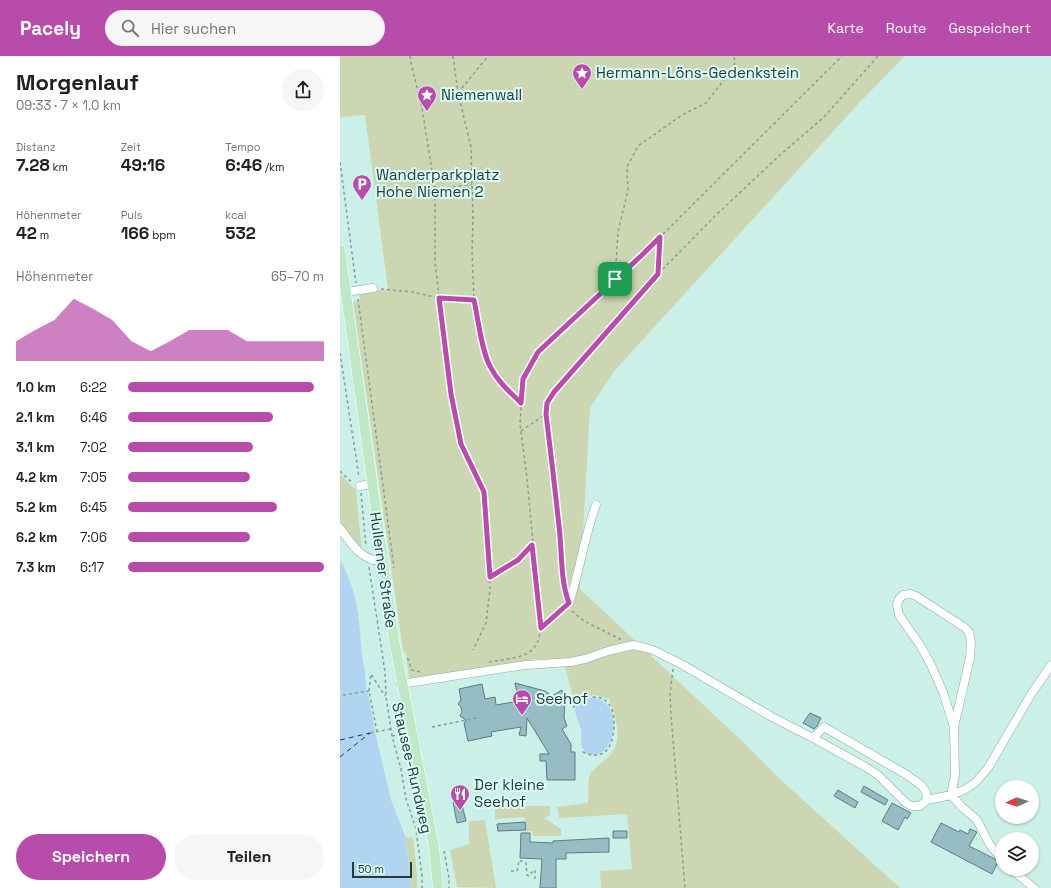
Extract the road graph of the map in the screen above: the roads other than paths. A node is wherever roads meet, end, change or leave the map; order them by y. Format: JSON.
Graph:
{"nodes":[{"id":1,"x":340,"y":250,"type":"edge"},
{"id":2,"x":373,"y":288,"type":"road end"},
{"id":3,"x":346,"y":292,"type":"junction"},
{"id":4,"x":371,"y":484,"type":"junction"},
{"id":5,"x":360,"y":486,"type":"road end"},
{"id":6,"x":596,"y":505,"type":"dead end"},
{"id":7,"x":340,"y":528,"type":"edge"},
{"id":8,"x":382,"y":561,"type":"junction"},
{"id":9,"x":569,"y":603,"type":"road end"},
{"id":10,"x":1051,"y":665,"type":"edge"},
{"id":11,"x":401,"y":684,"type":"junction"},
{"id":12,"x":954,"y":727,"type":"junction"},
{"id":13,"x":813,"y":738,"type":"junction"},
{"id":14,"x":951,"y":795,"type":"junction"},
{"id":15,"x":927,"y":800,"type":"junction"},
{"id":16,"x":995,"y":851,"type":"edge"},
{"id":17,"x":1019,"y":876,"type":"edge"},
{"id":18,"x":438,"y":888,"type":"edge"},
{"id":19,"x":1034,"y":888,"type":"edge"}],
"edges":[{"from":1,"to":3,"type":"main road","name":"Hullerner Straße"},
{"from":2,"to":3,"type":"lane"},
{"from":3,"to":4,"type":"main road","name":"Hullerner Straße"},
{"from":4,"to":5,"type":"lane"},
{"from":4,"to":8,"type":"main road","name":"Hullerner Straße"},
{"from":6,"to":9,"type":"lane"},
{"from":7,"to":8,"type":"lane"},
{"from":8,"to":11,"type":"main road","name":"Hullerner Straße"},
{"from":10,"to":14,"type":"lane"},
{"from":11,"to":13,"type":"lane"},
{"from":11,"to":18,"type":"main road","name":"Hullerner Straße"},
{"from":12,"to":12,"type":"lane"},
{"from":12,"to":14,"type":"lane"},
{"from":13,"to":15,"type":"lane"},
{"from":13,"to":15,"type":"lane"},
{"from":14,"to":15,"type":"lane"},
{"from":14,"to":16,"type":"lane"},
{"from":17,"to":19,"type":"lane"}]}
